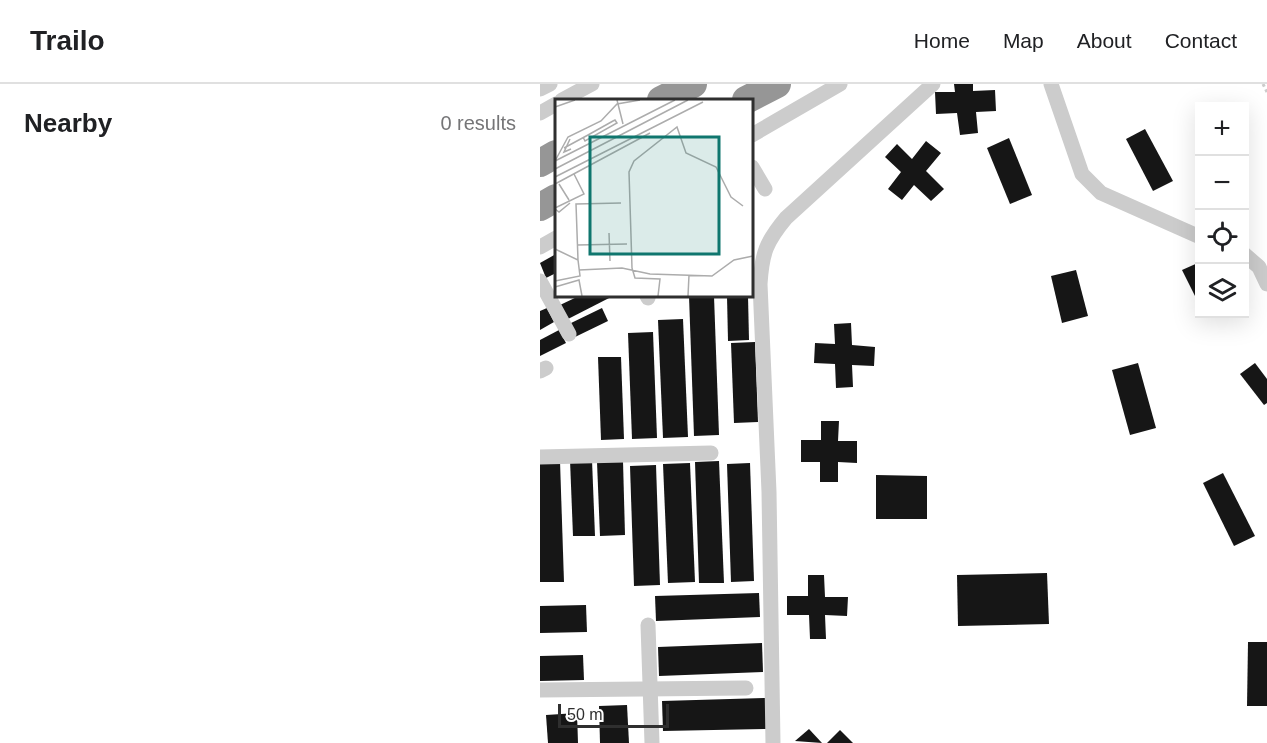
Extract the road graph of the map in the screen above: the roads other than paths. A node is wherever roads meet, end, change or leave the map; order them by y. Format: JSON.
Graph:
{"nodes":[{"id":1,"x":550,"y":84,"type":"edge"},
{"id":2,"x":592,"y":84,"type":"edge"},
{"id":3,"x":693,"y":84,"type":"edge"},
{"id":4,"x":777,"y":84,"type":"edge"},
{"id":5,"x":840,"y":84,"type":"edge"},
{"id":6,"x":933,"y":84,"type":"edge"},
{"id":7,"x":1051,"y":84,"type":"edge"},
{"id":8,"x":540,"y":89,"type":"edge"},
{"id":9,"x":564,"y":99,"type":"edge"},
{"id":10,"x":663,"y":99,"type":"edge"},
{"id":11,"x":748,"y":99,"type":"edge"},
{"id":12,"x":555,"y":105,"type":"edge"},
{"id":13,"x":540,"y":113,"type":"edge"},
{"id":14,"x":753,"y":134,"type":"edge"},
{"id":15,"x":555,"y":155,"type":"edge"},
{"id":16,"x":540,"y":163,"type":"edge"},
{"id":17,"x":753,"y":169,"type":"edge"},
{"id":18,"x":765,"y":189,"type":"dead end"},
{"id":19,"x":555,"y":199,"type":"edge"},
{"id":20,"x":540,"y":207,"type":"edge"},
{"id":21,"x":1195,"y":235,"type":"edge"},
{"id":22,"x":555,"y":239,"type":"edge"},
{"id":23,"x":540,"y":247,"type":"edge"},
{"id":24,"x":1249,"y":258,"type":"edge"},
{"id":25,"x":540,"y":281,"type":"edge"},
{"id":26,"x":1267,"y":284,"type":"edge"},
{"id":27,"x":569,"y":334,"type":"dead end"},
{"id":28,"x":711,"y":453,"type":"dead end"},
{"id":29,"x":540,"y":457,"type":"edge"},
{"id":30,"x":648,"y":625,"type":"dead end"},
{"id":31,"x":651,"y":688,"type":"junction"},
{"id":32,"x":746,"y":688,"type":"dead end"},
{"id":33,"x":540,"y":690,"type":"edge"},
{"id":34,"x":652,"y":743,"type":"edge"},
{"id":35,"x":773,"y":743,"type":"edge"}],
"edges":[{"from":1,"to":8,"type":"street"},
{"from":2,"to":9,"type":"street"},
{"from":3,"to":10,"type":"highway"},
{"from":4,"to":11,"type":"highway"},
{"from":5,"to":14,"type":"street"},
{"from":6,"to":35,"type":"street"},
{"from":7,"to":21,"type":"street"},
{"from":12,"to":13,"type":"street"},
{"from":15,"to":16,"type":"highway"},
{"from":17,"to":18,"type":"street"},
{"from":19,"to":20,"type":"highway"},
{"from":22,"to":23,"type":"street"},
{"from":24,"to":26,"type":"street"},
{"from":25,"to":27,"type":"street"},
{"from":28,"to":29,"type":"street"},
{"from":30,"to":31,"type":"street"},
{"from":31,"to":32,"type":"street"},
{"from":31,"to":33,"type":"street"},
{"from":31,"to":34,"type":"street"}]}
